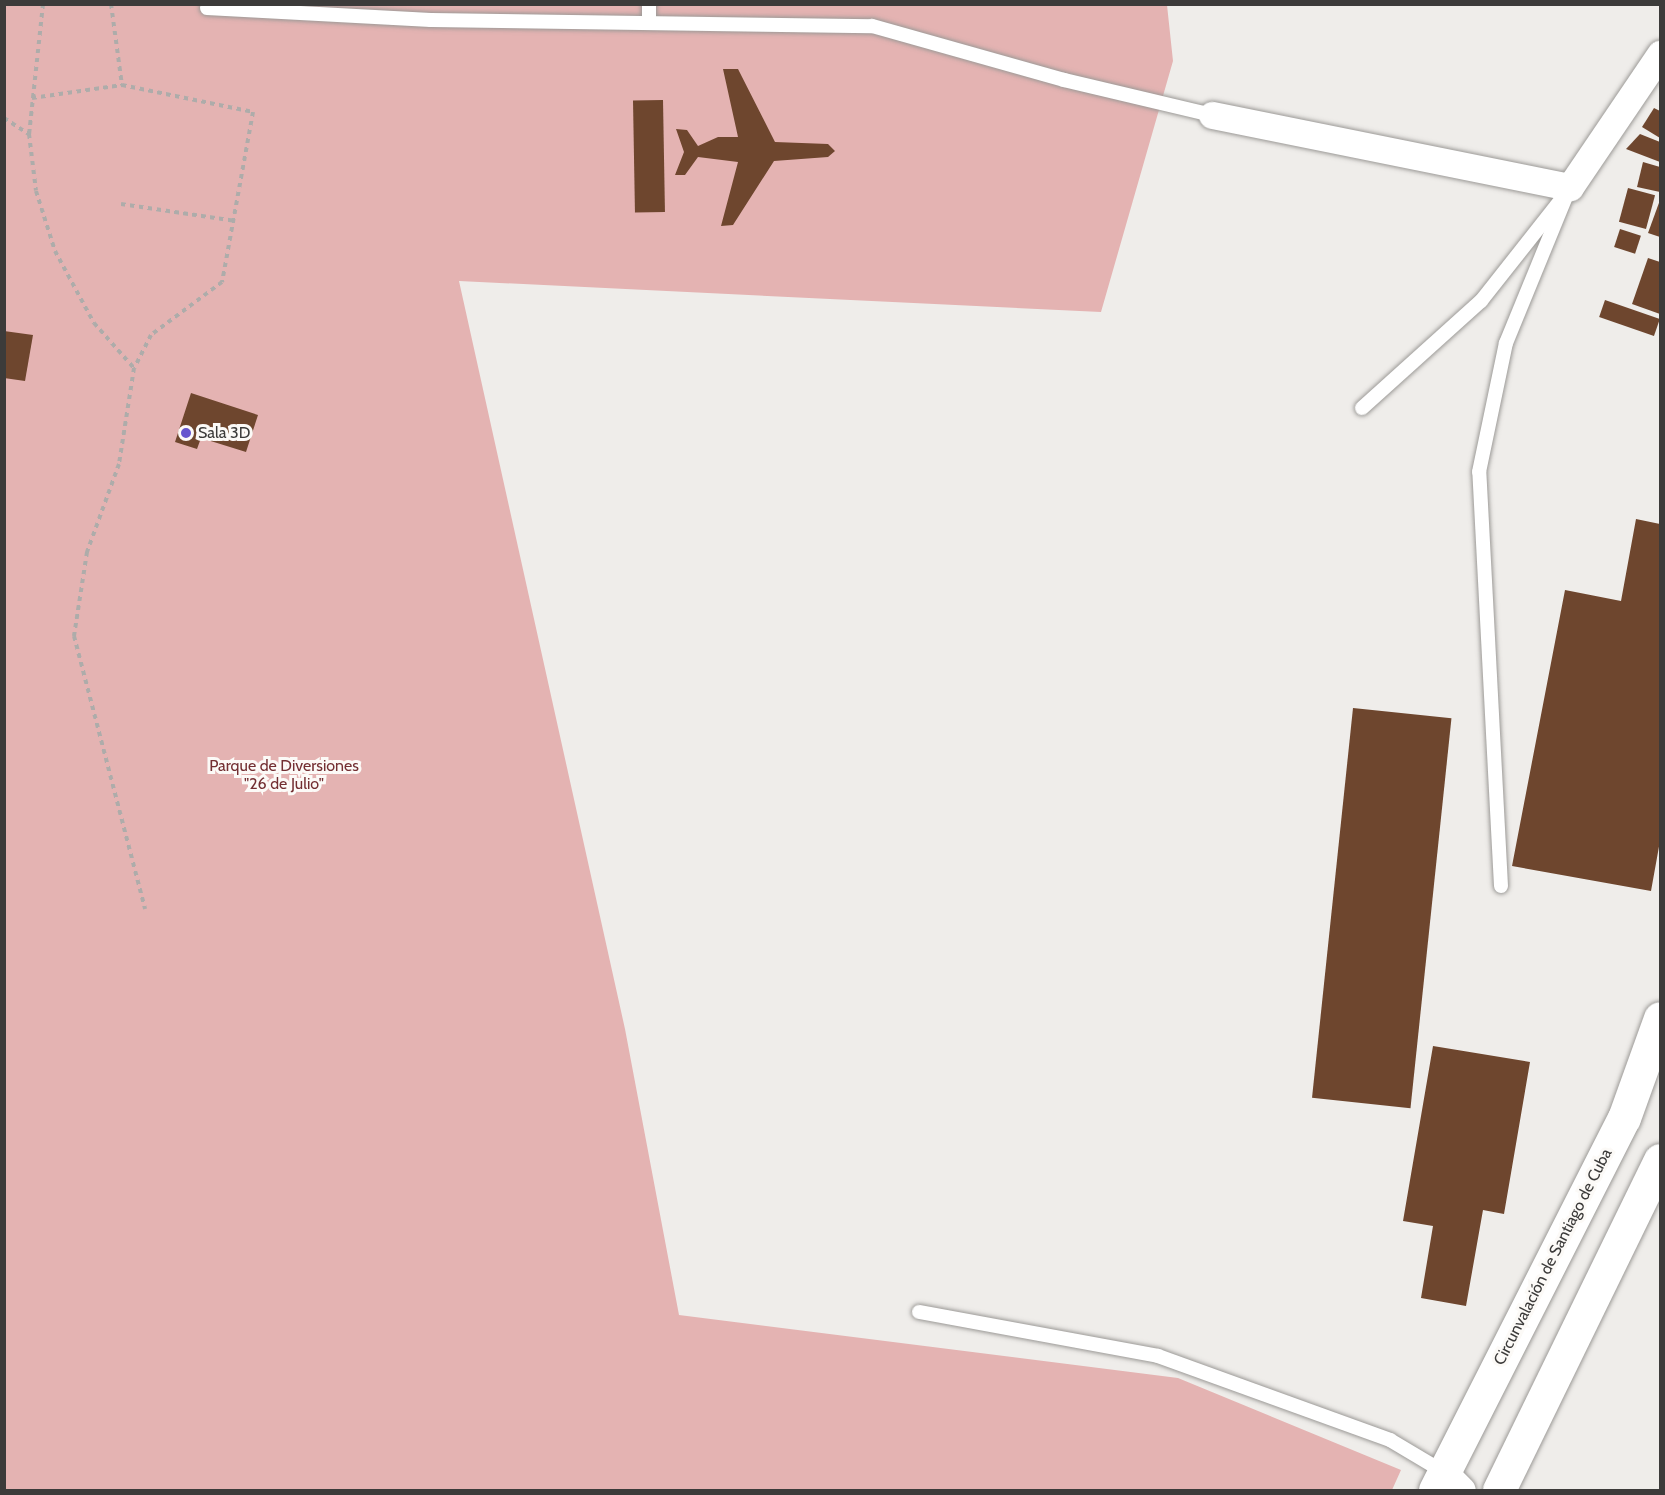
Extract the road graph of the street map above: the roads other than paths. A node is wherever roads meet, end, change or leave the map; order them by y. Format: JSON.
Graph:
{"nodes":[{"id":1,"x":650,"y":4,"type":"edge"},
{"id":2,"x":207,"y":8,"type":"dead end"},
{"id":3,"x":649,"y":21,"type":"junction"},
{"id":4,"x":1660,"y":54,"type":"edge"},
{"id":5,"x":1212,"y":115,"type":"joint"},
{"id":6,"x":1570,"y":187,"type":"junction"},
{"id":7,"x":1362,"y":408,"type":"dead end"},
{"id":8,"x":1501,"y":886,"type":"dead end"},
{"id":9,"x":1660,"y":1018,"type":"edge"},
{"id":10,"x":1660,"y":1160,"type":"edge"},
{"id":11,"x":919,"y":1312,"type":"dead end"},
{"id":12,"x":1447,"y":1484,"type":"edge"},
{"id":13,"x":1499,"y":1491,"type":"edge"}],
"edges":[{"from":1,"to":3,"type":"lane"},
{"from":2,"to":3,"type":"lane"},
{"from":3,"to":5,"type":"lane"},
{"from":4,"to":6,"type":"street"},
{"from":5,"to":6,"type":"street"},
{"from":6,"to":7,"type":"lane"},
{"from":6,"to":8,"type":"lane"},
{"from":9,"to":12,"type":"highway","name":"Circunvalación de Santiago de Cuba"},
{"from":10,"to":13,"type":"highway"},
{"from":11,"to":12,"type":"lane"}]}
